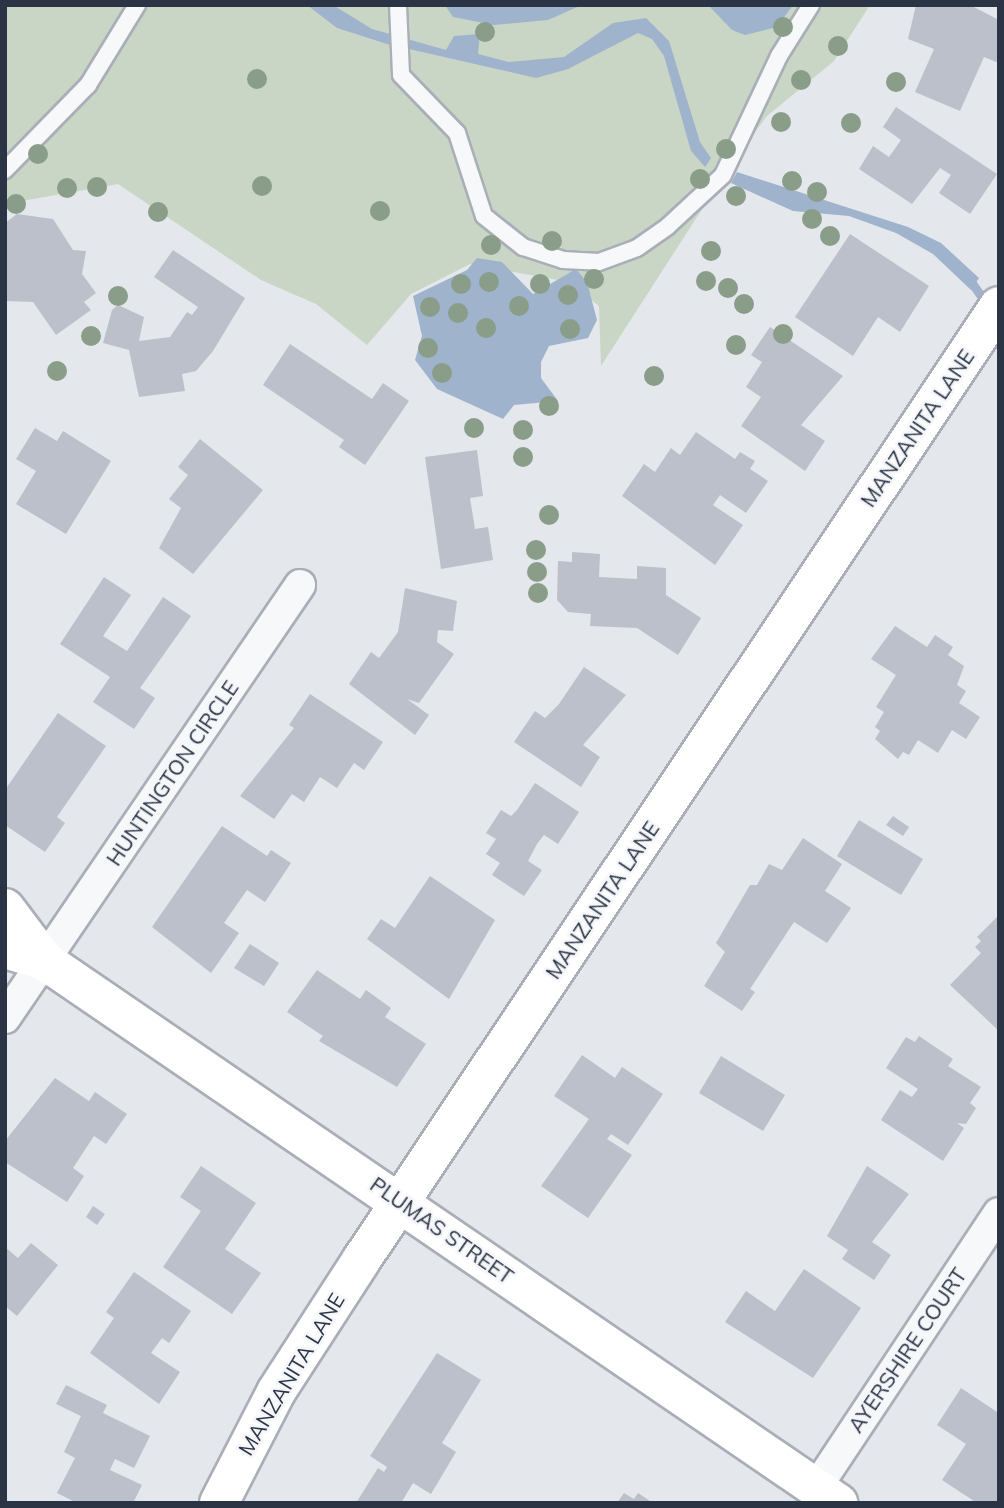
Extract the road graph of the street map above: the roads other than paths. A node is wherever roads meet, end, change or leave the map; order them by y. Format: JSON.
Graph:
{"nodes":[{"id":1,"x":137,"y":5,"type":"edge"},
{"id":2,"x":398,"y":5,"type":"edge"},
{"id":3,"x":811,"y":5,"type":"edge"},
{"id":4,"x":5,"y":170,"type":"edge"},
{"id":5,"x":990,"y":318,"type":"edge"},
{"id":6,"x":300,"y":584,"type":"dead end"},
{"id":7,"x":5,"y":908,"type":"edge"},
{"id":8,"x":5,"y":949,"type":"edge"},
{"id":9,"x":45,"y":961,"type":"junction"},
{"id":10,"x":5,"y":1018,"type":"edge"},
{"id":11,"x":401,"y":1202,"type":"junction"},
{"id":12,"x":999,"y":1213,"type":"edge"},
{"id":13,"x":827,"y":1495,"type":"edge"},
{"id":14,"x":219,"y":1503,"type":"edge"}],
"edges":[{"from":1,"to":4,"type":"lane"},
{"from":2,"to":3,"type":"lane"},
{"from":5,"to":11,"type":"street","name":"MANZANITA LANE"},
{"from":6,"to":9,"type":"street","name":"HUNTINGTON CIRCLE"},
{"from":7,"to":9,"type":"street","name":"PLUMAS STREET"},
{"from":8,"to":9,"type":"street","name":"PLUMAS STREET"},
{"from":9,"to":10,"type":"street","name":"HUNTINGTON CIRCLE"},
{"from":9,"to":11,"type":"street","name":"PLUMAS STREET"},
{"from":11,"to":13,"type":"street","name":"PLUMAS STREET"},
{"from":11,"to":14,"type":"street","name":"MANZANITA LANE"},
{"from":12,"to":13,"type":"street","name":"AYERSHIRE COURT"}]}
